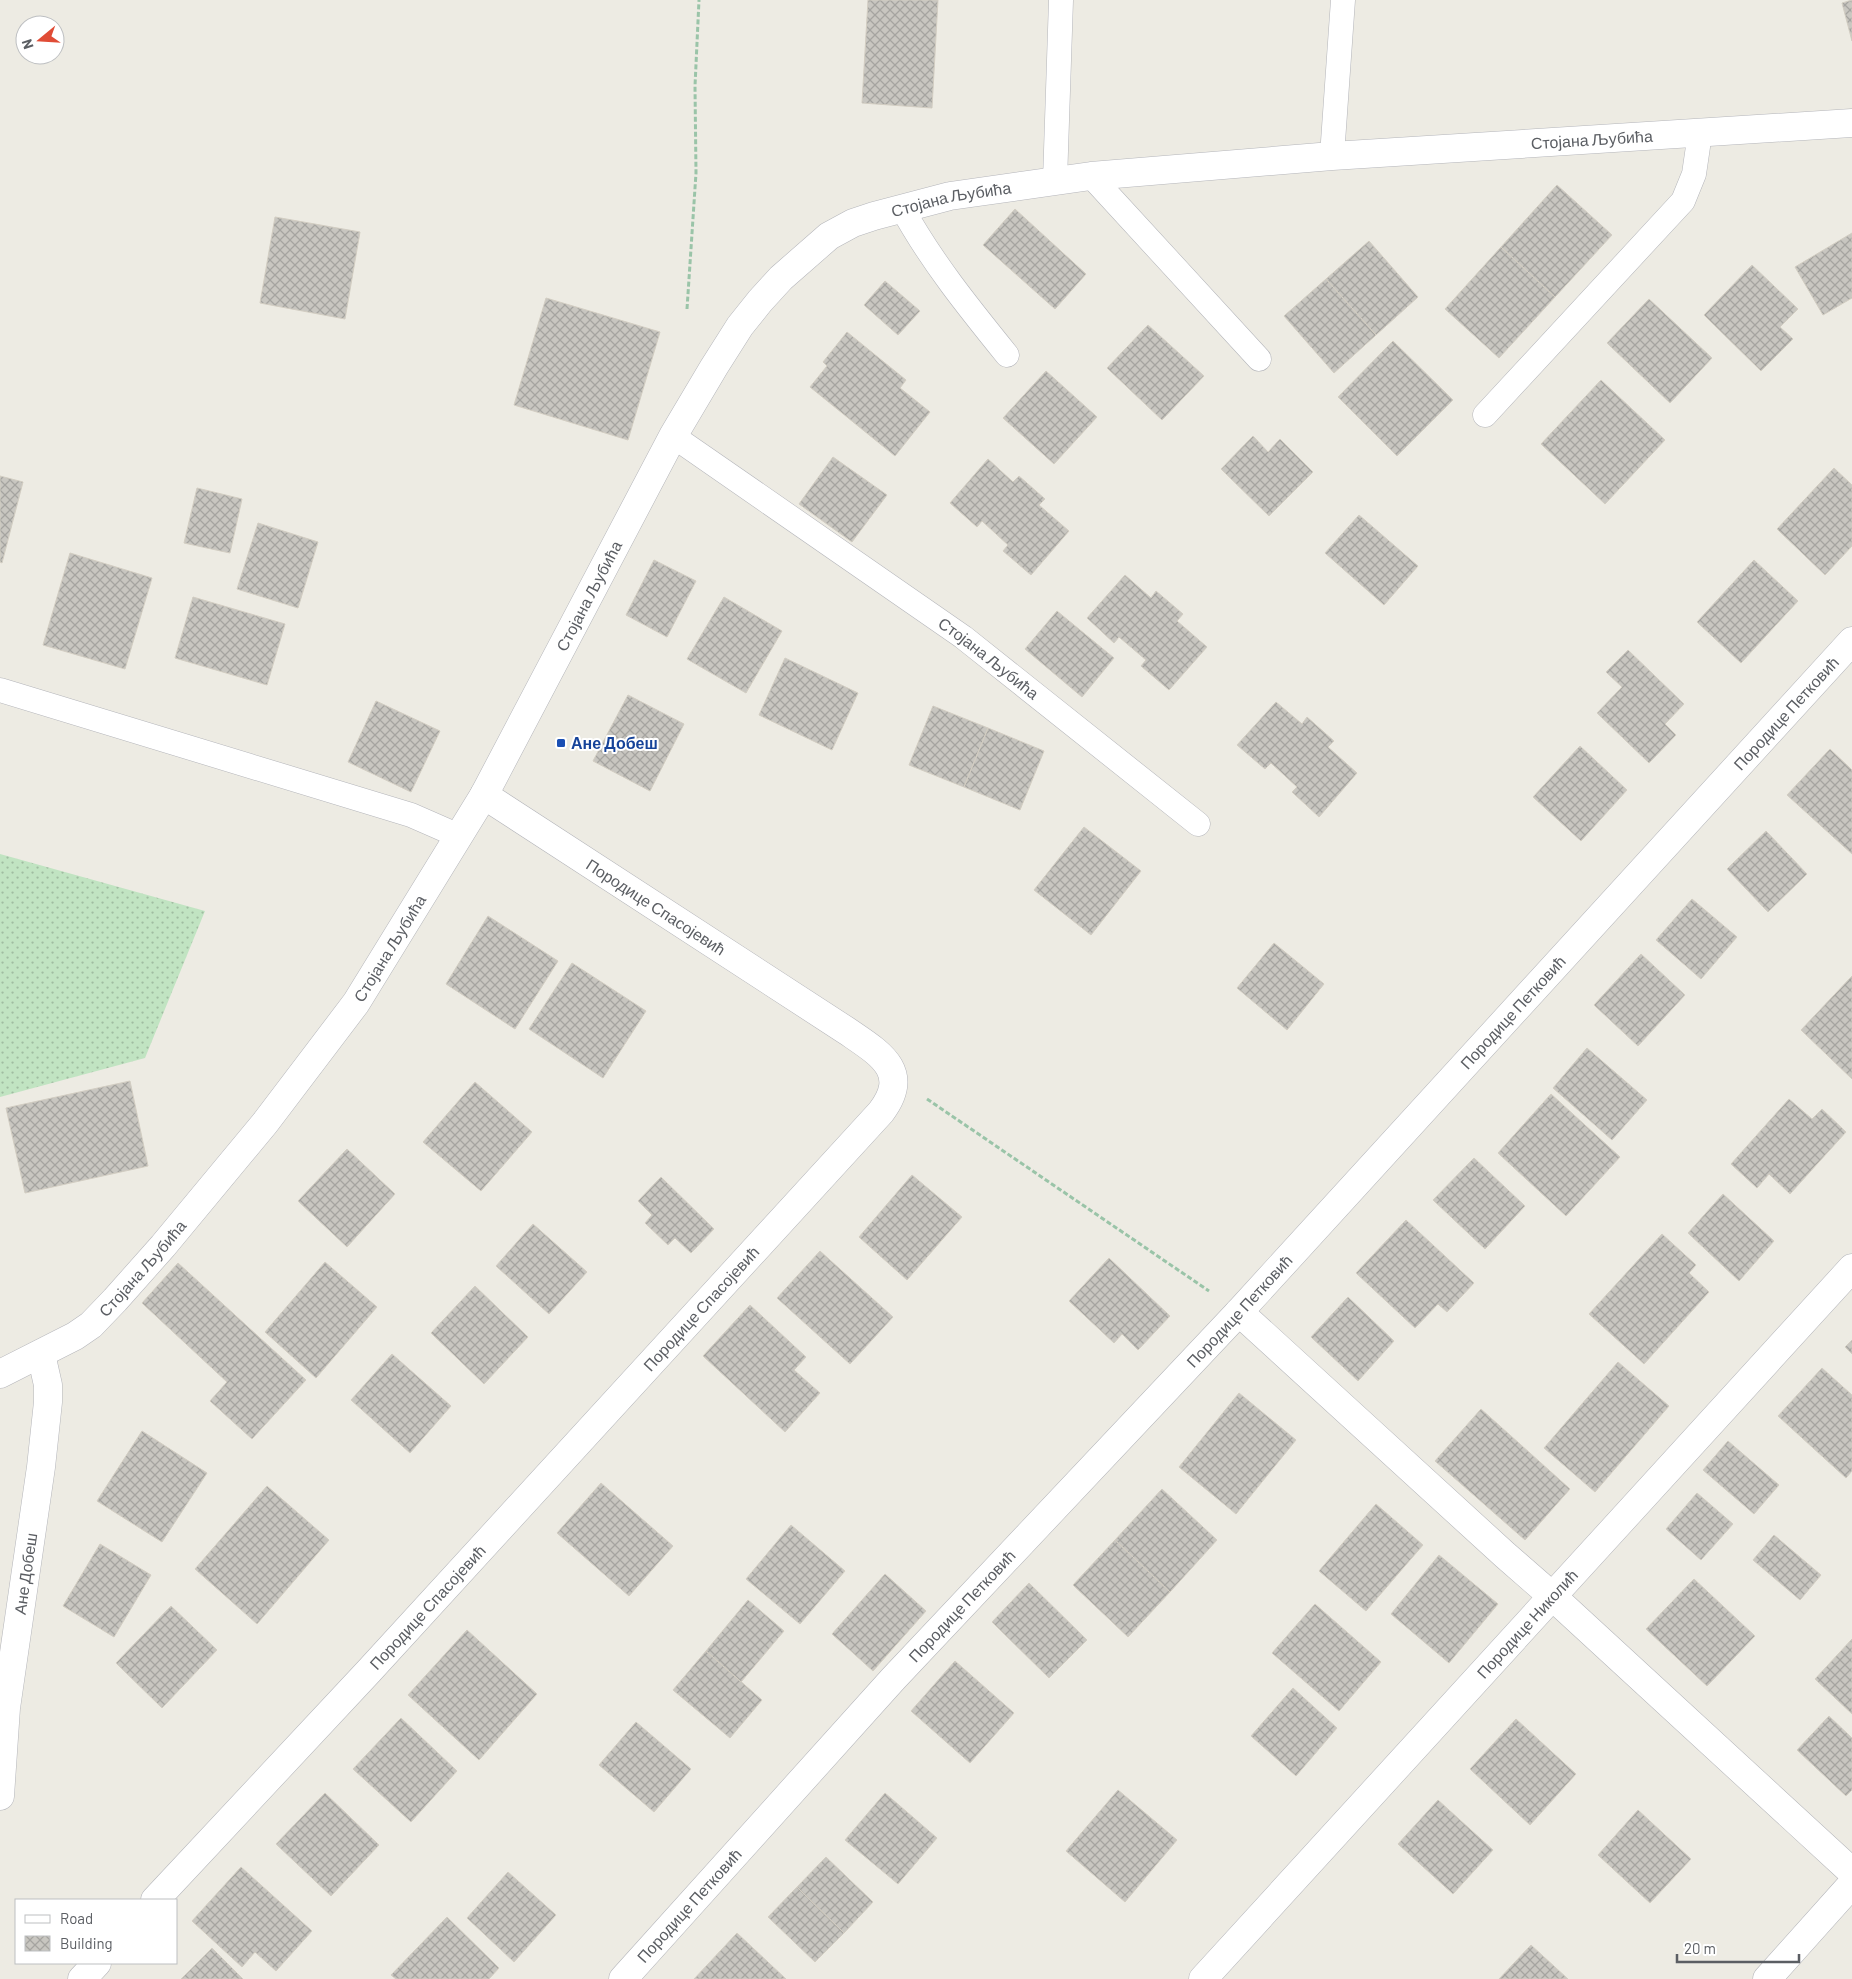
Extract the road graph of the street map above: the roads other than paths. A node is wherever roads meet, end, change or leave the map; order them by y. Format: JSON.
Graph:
{"nodes":[{"id":1,"x":1061,"y":0,"type":"edge"},
{"id":2,"x":1343,"y":0,"type":"edge"},
{"id":3,"x":1852,"y":123,"type":"edge"},
{"id":4,"x":1700,"y":133,"type":"junction"},
{"id":5,"x":1332,"y":156,"type":"junction"},
{"id":6,"x":1091,"y":176,"type":"junction"},
{"id":7,"x":1055,"y":181,"type":"junction"},
{"id":8,"x":902,"y":208,"type":"junction"},
{"id":9,"x":1007,"y":355,"type":"dead end"},
{"id":10,"x":1259,"y":359,"type":"dead end"},
{"id":11,"x":1485,"y":415,"type":"dead end"},
{"id":12,"x":672,"y":436,"type":"junction"},
{"id":13,"x":1852,"y":642,"type":"edge"},
{"id":14,"x":0,"y":690,"type":"edge"},
{"id":15,"x":484,"y":795,"type":"junction"},
{"id":16,"x":1198,"y":824,"type":"dead end"},
{"id":17,"x":459,"y":836,"type":"junction"},
{"id":18,"x":1852,"y":1268,"type":"edge"},
{"id":19,"x":1239,"y":1312,"type":"junction"},
{"id":20,"x":41,"y":1354,"type":"junction"},
{"id":21,"x":0,"y":1374,"type":"edge"},
{"id":22,"x":1552,"y":1596,"type":"junction"},
{"id":23,"x":0,"y":1796,"type":"edge"},
{"id":24,"x":1852,"y":1872,"type":"edge"},
{"id":25,"x":1852,"y":1884,"type":"edge"},
{"id":26,"x":156,"y":1899,"type":"edge"},
{"id":27,"x":96,"y":1964,"type":"edge"},
{"id":28,"x":82,"y":1979,"type":"edge"},
{"id":29,"x":623,"y":1979,"type":"edge"},
{"id":30,"x":1203,"y":1979,"type":"edge"},
{"id":31,"x":1767,"y":1979,"type":"edge"}],
"edges":[{"from":1,"to":7,"type":"lane"},
{"from":2,"to":5,"type":"lane"},
{"from":3,"to":4,"type":"street","name":"Стојана Љубића"},
{"from":4,"to":5,"type":"street","name":"Стојана Љубића"},
{"from":4,"to":11,"type":"lane"},
{"from":5,"to":6,"type":"street","name":"Стојана Љубића"},
{"from":6,"to":7,"type":"street","name":"Стојана Љубића"},
{"from":6,"to":10,"type":"lane"},
{"from":7,"to":8,"type":"street","name":"Стојана Љубића"},
{"from":8,"to":9,"type":"lane"},
{"from":8,"to":12,"type":"street","name":"Стојана Љубића"},
{"from":12,"to":15,"type":"street","name":"Стојана Љубића"},
{"from":12,"to":16,"type":"lane","name":"Стојана Љубића"},
{"from":13,"to":19,"type":"street","name":"Породице Петковић"},
{"from":14,"to":17,"type":"lane"},
{"from":15,"to":17,"type":"street","name":"Стојана Љубића"},
{"from":15,"to":26,"type":"street","name":"Породице Спасојевић"},
{"from":17,"to":20,"type":"street","name":"Стојана Љубића"},
{"from":18,"to":22,"type":"street","name":"Породице Николић"},
{"from":19,"to":22,"type":"street"},
{"from":19,"to":29,"type":"street","name":"Породице Петковић"},
{"from":20,"to":21,"type":"street","name":"Стојана Љубића"},
{"from":20,"to":23,"type":"street","name":"Ане Добеш"},
{"from":22,"to":24,"type":"street"},
{"from":22,"to":30,"type":"street","name":"Породице Николић"},
{"from":25,"to":31,"type":"street"},
{"from":27,"to":28,"type":"street"}]}
